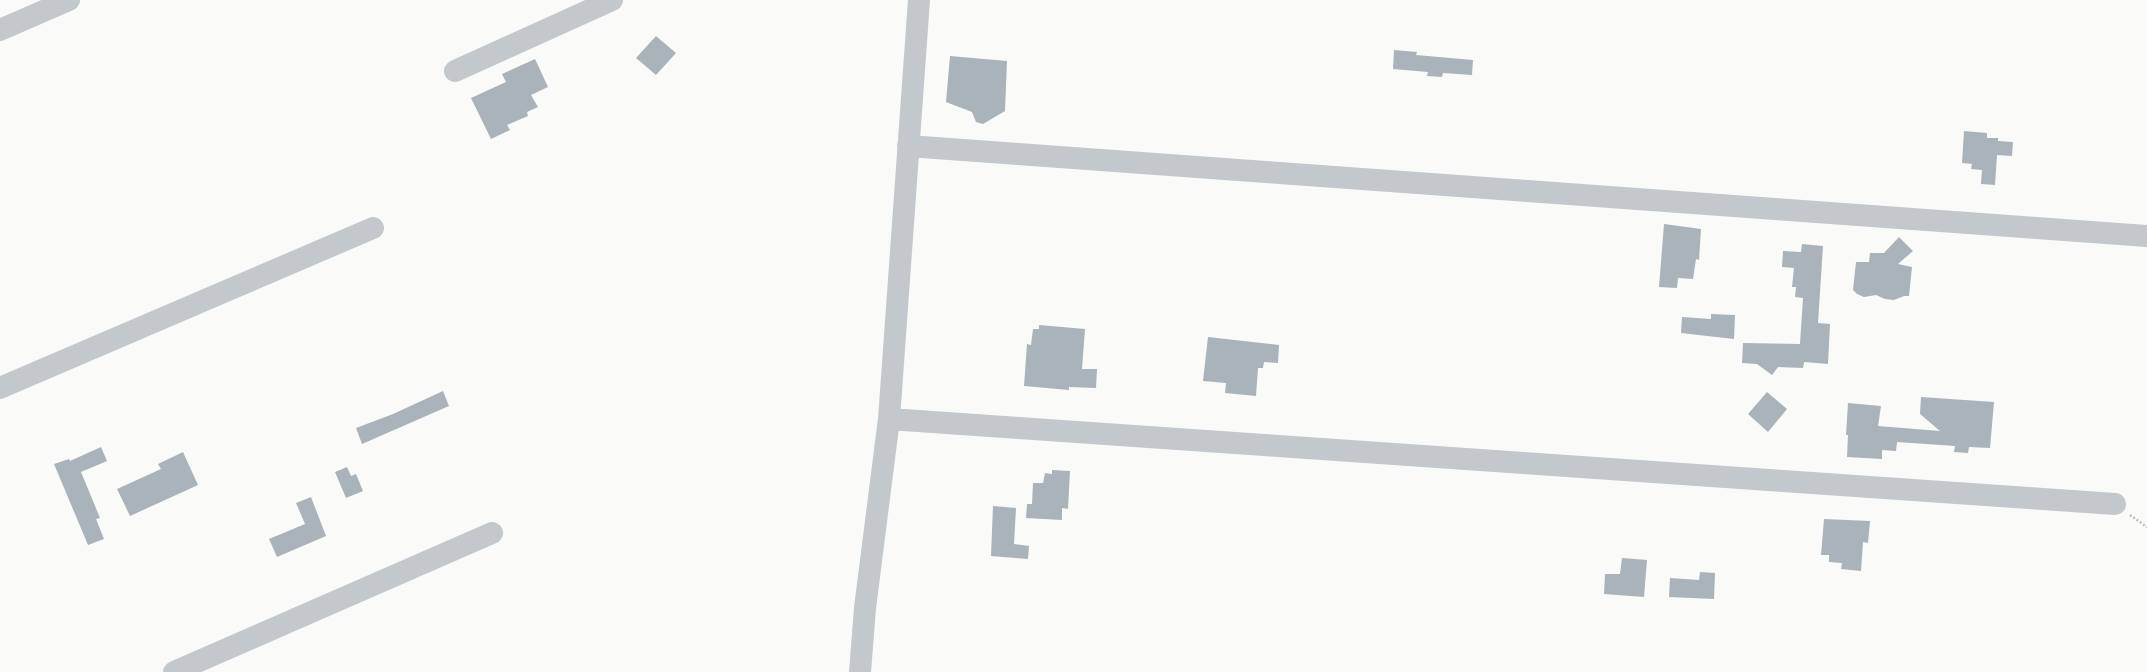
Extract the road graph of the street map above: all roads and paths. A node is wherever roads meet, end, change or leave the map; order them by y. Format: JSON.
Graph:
{"nodes":[{"id":1,"x":69,"y":0,"type":"edge"},
{"id":2,"x":612,"y":0,"type":"edge"},
{"id":3,"x":919,"y":0,"type":"edge"},
{"id":4,"x":0,"y":30,"type":"edge"},
{"id":5,"x":455,"y":71,"type":"dead end"},
{"id":6,"x":908,"y":146,"type":"junction"},
{"id":7,"x":373,"y":228,"type":"dead end"},
{"id":8,"x":2147,"y":236,"type":"edge"},
{"id":9,"x":0,"y":388,"type":"edge"},
{"id":10,"x":889,"y":418,"type":"junction"},
{"id":11,"x":2115,"y":504,"type":"dead end"},
{"id":12,"x":492,"y":533,"type":"dead end"},
{"id":13,"x":174,"y":672,"type":"edge"},
{"id":14,"x":860,"y":672,"type":"edge"}],
"edges":[{"from":1,"to":4,"type":"street"},
{"from":2,"to":5,"type":"street"},
{"from":3,"to":6,"type":"street"},
{"from":6,"to":8,"type":"street"},
{"from":6,"to":10,"type":"street"},
{"from":7,"to":9,"type":"street"},
{"from":10,"to":11,"type":"street"},
{"from":10,"to":14,"type":"street"},
{"from":12,"to":13,"type":"street"}]}
